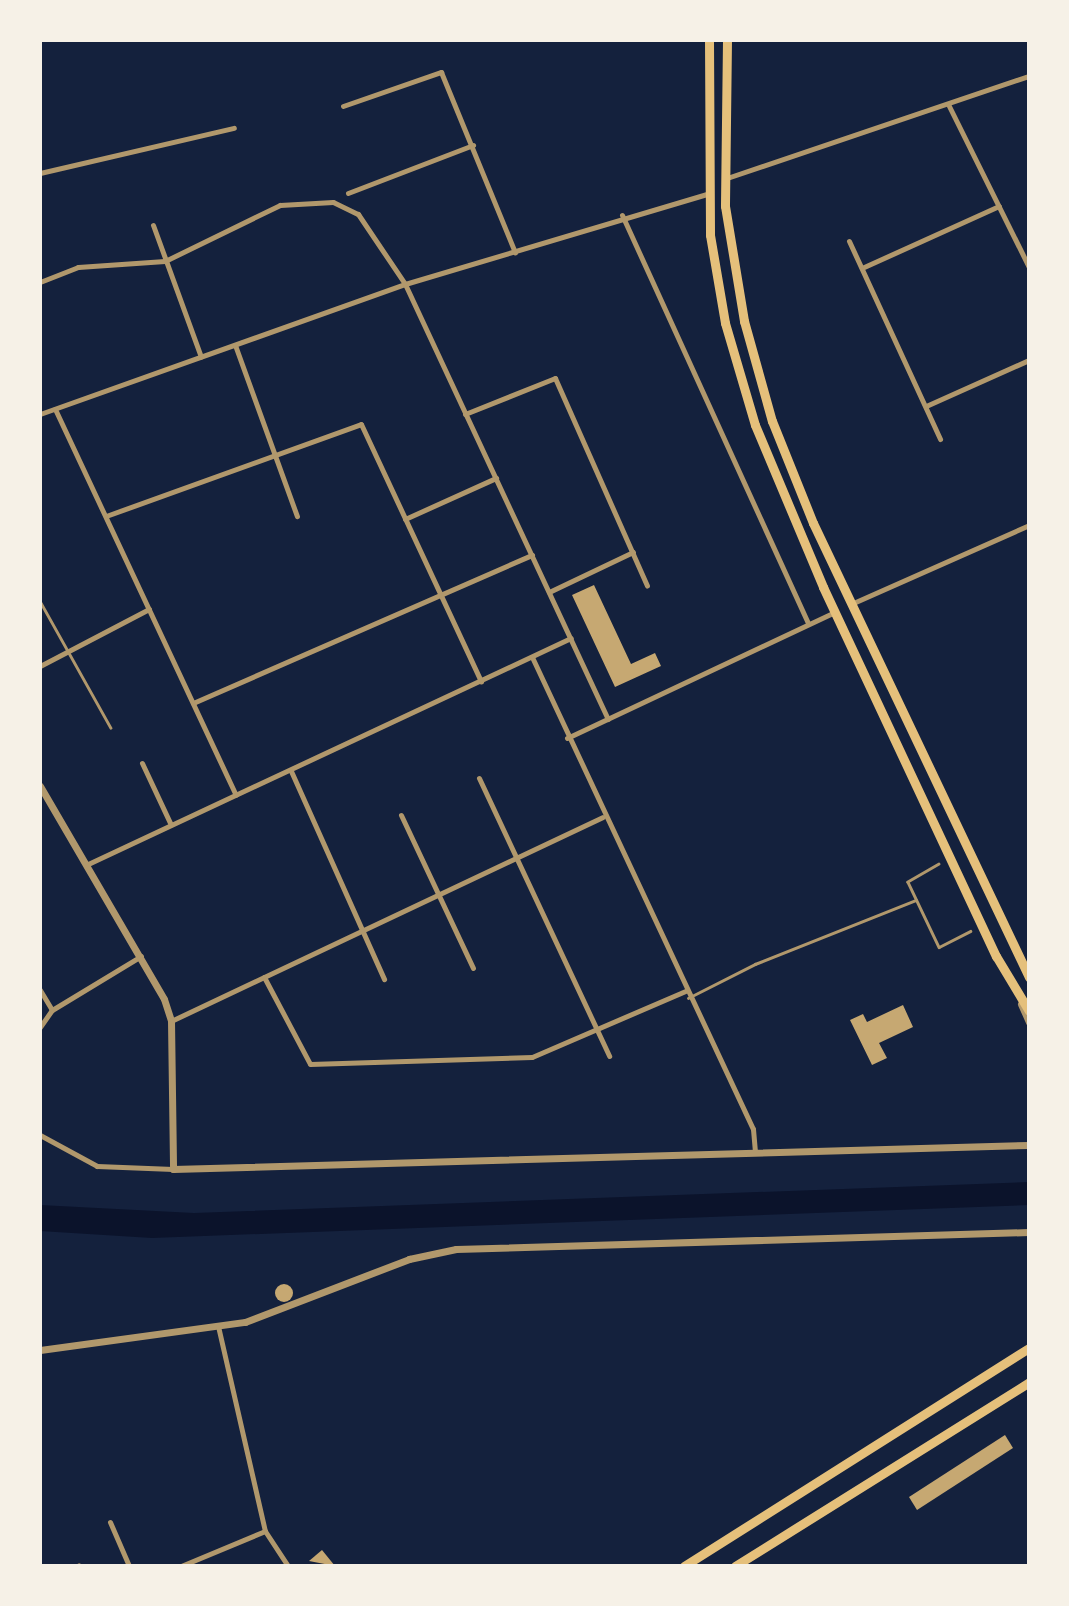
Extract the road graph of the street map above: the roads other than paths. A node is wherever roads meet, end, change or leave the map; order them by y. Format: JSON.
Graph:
{"nodes":[{"id":1,"x":709,"y":40,"type":"edge"},
{"id":2,"x":727,"y":40,"type":"edge"},
{"id":3,"x":1029,"y":76,"type":"edge"},
{"id":4,"x":948,"y":104,"type":"junction"},
{"id":5,"x":343,"y":106,"type":"dead end"},
{"id":6,"x":234,"y":128,"type":"dead end"},
{"id":7,"x":473,"y":145,"type":"junction"},
{"id":8,"x":40,"y":173,"type":"edge"},
{"id":9,"x":724,"y":179,"type":"junction"},
{"id":10,"x":348,"y":193,"type":"dead end"},
{"id":11,"x":706,"y":194,"type":"junction"},
{"id":12,"x":999,"y":206,"type":"junction"},
{"id":13,"x":622,"y":215,"type":"junction"},
{"id":14,"x":153,"y":225,"type":"dead end"},
{"id":15,"x":849,"y":241,"type":"dead end"},
{"id":16,"x":515,"y":252,"type":"junction"},
{"id":17,"x":1027,"y":258,"type":"edge"},
{"id":18,"x":165,"y":261,"type":"junction"},
{"id":19,"x":1029,"y":267,"type":"edge"},
{"id":20,"x":864,"y":268,"type":"junction"},
{"id":21,"x":40,"y":282,"type":"edge"},
{"id":22,"x":405,"y":284,"type":"junction"},
{"id":23,"x":742,"y":311,"type":"junction"},
{"id":24,"x":723,"y":315,"type":"junction"},
{"id":25,"x":235,"y":345,"type":"junction"},
{"id":26,"x":201,"y":357,"type":"junction"},
{"id":27,"x":1029,"y":360,"type":"edge"},
{"id":28,"x":926,"y":406,"type":"junction"},
{"id":29,"x":55,"y":408,"type":"junction"},
{"id":30,"x":40,"y":414,"type":"edge"},
{"id":31,"x":465,"y":414,"type":"junction"},
{"id":32,"x":940,"y":439,"type":"dead end"},
{"id":33,"x":274,"y":454,"type":"junction"},
{"id":34,"x":786,"y":459,"type":"junction"},
{"id":35,"x":770,"y":467,"type":"junction"},
{"id":36,"x":496,"y":478,"type":"junction"},
{"id":37,"x":106,"y":516,"type":"junction"},
{"id":38,"x":298,"y":516,"type":"dead end"},
{"id":39,"x":405,"y":519,"type":"junction"},
{"id":40,"x":1029,"y":525,"type":"edge"},
{"id":41,"x":633,"y":552,"type":"junction"},
{"id":42,"x":532,"y":555,"type":"junction"},
{"id":43,"x":647,"y":586,"type":"dead end"},
{"id":44,"x":549,"y":592,"type":"junction"},
{"id":45,"x":440,"y":594,"type":"junction"},
{"id":46,"x":40,"y":601,"type":"edge"},
{"id":47,"x":851,"y":604,"type":"junction"},
{"id":48,"x":149,"y":609,"type":"junction"},
{"id":49,"x":835,"y":612,"type":"junction"},
{"id":50,"x":808,"y":624,"type":"junction"},
{"id":51,"x":571,"y":638,"type":"junction"},
{"id":52,"x":66,"y":651,"type":"junction"},
{"id":53,"x":532,"y":657,"type":"junction"},
{"id":54,"x":40,"y":666,"type":"edge"},
{"id":55,"x":481,"y":681,"type":"junction"},
{"id":56,"x":193,"y":702,"type":"junction"},
{"id":57,"x":608,"y":719,"type":"junction"},
{"id":58,"x":111,"y":728,"type":"dead end"},
{"id":59,"x":566,"y":738,"type":"junction"},
{"id":60,"x":922,"y":754,"type":"junction"},
{"id":61,"x":905,"y":762,"type":"junction"},
{"id":62,"x":142,"y":763,"type":"dead end"},
{"id":63,"x":290,"y":771,"type":"junction"},
{"id":64,"x":479,"y":778,"type":"dead end"},
{"id":65,"x":40,"y":786,"type":"edge"},
{"id":66,"x":236,"y":795,"type":"junction"},
{"id":67,"x":401,"y":815,"type":"dead end"},
{"id":68,"x":602,"y":817,"type":"junction"},
{"id":69,"x":952,"y":818,"type":"junction"},
{"id":70,"x":171,"y":825,"type":"junction"},
{"id":71,"x":934,"y":827,"type":"junction"},
{"id":72,"x":519,"y":859,"type":"junction"},
{"id":73,"x":88,"y":864,"type":"junction"},
{"id":74,"x":939,"y":864,"type":"dead end"},
{"id":75,"x":439,"y":896,"type":"junction"},
{"id":76,"x":916,"y":900,"type":"junction"},
{"id":77,"x":363,"y":930,"type":"junction"},
{"id":78,"x":970,"y":931,"type":"dead end"},
{"id":79,"x":141,"y":956,"type":"junction"},
{"id":80,"x":473,"y":968,"type":"dead end"},
{"id":81,"x":264,"y":977,"type":"junction"},
{"id":82,"x":1029,"y":977,"type":"edge"},
{"id":83,"x":384,"y":979,"type":"dead end"},
{"id":84,"x":40,"y":990,"type":"edge"},
{"id":85,"x":685,"y":991,"type":"junction"},
{"id":86,"x":1017,"y":994,"type":"junction"},
{"id":87,"x":688,"y":998,"type":"junction"},
{"id":88,"x":52,"y":1010,"type":"junction"},
{"id":89,"x":1029,"y":1012,"type":"edge"},
{"id":90,"x":171,"y":1021,"type":"junction"},
{"id":91,"x":1029,"y":1022,"type":"edge"},
{"id":92,"x":40,"y":1027,"type":"edge"},
{"id":93,"x":596,"y":1028,"type":"junction"},
{"id":94,"x":609,"y":1056,"type":"dead end"},
{"id":95,"x":40,"y":1135,"type":"edge"},
{"id":96,"x":1029,"y":1144,"type":"edge"},
{"id":97,"x":755,"y":1152,"type":"junction"},
{"id":98,"x":173,"y":1169,"type":"junction"},
{"id":99,"x":1028,"y":1232,"type":"edge"},
{"id":100,"x":218,"y":1326,"type":"junction"},
{"id":101,"x":1029,"y":1348,"type":"edge"},
{"id":102,"x":40,"y":1350,"type":"edge"},
{"id":103,"x":1029,"y":1382,"type":"edge"},
{"id":104,"x":110,"y":1522,"type":"dead end"},
{"id":105,"x":265,"y":1531,"type":"junction"},
{"id":106,"x":129,"y":1566,"type":"edge"},
{"id":107,"x":181,"y":1566,"type":"edge"},
{"id":108,"x":288,"y":1566,"type":"edge"},
{"id":109,"x":684,"y":1566,"type":"edge"},
{"id":110,"x":735,"y":1566,"type":"edge"}],
"edges":[{"from":1,"to":11,"type":"main road"},
{"from":2,"to":9,"type":"main road"},
{"from":3,"to":4,"type":"street"},
{"from":4,"to":9,"type":"street"},
{"from":4,"to":12,"type":"street"},
{"from":5,"to":7,"type":"street"},
{"from":6,"to":8,"type":"street"},
{"from":7,"to":10,"type":"street"},
{"from":7,"to":16,"type":"street"},
{"from":9,"to":23,"type":"main road"},
{"from":11,"to":13,"type":"street"},
{"from":11,"to":24,"type":"main road"},
{"from":12,"to":17,"type":"street"},
{"from":12,"to":20,"type":"street"},
{"from":13,"to":16,"type":"street"},
{"from":13,"to":50,"type":"street"},
{"from":14,"to":18,"type":"street"},
{"from":15,"to":20,"type":"street"},
{"from":16,"to":22,"type":"street"},
{"from":17,"to":19,"type":"street"},
{"from":18,"to":21,"type":"street"},
{"from":18,"to":22,"type":"street"},
{"from":18,"to":26,"type":"street"},
{"from":20,"to":28,"type":"street"},
{"from":22,"to":25,"type":"street"},
{"from":22,"to":31,"type":"street"},
{"from":23,"to":24,"type":"main road"},
{"from":23,"to":34,"type":"main road"},
{"from":24,"to":35,"type":"main road"},
{"from":25,"to":26,"type":"street"},
{"from":25,"to":33,"type":"street"},
{"from":26,"to":29,"type":"street"},
{"from":27,"to":28,"type":"street"},
{"from":28,"to":32,"type":"street"},
{"from":29,"to":30,"type":"street"},
{"from":29,"to":37,"type":"street"},
{"from":31,"to":36,"type":"street"},
{"from":31,"to":41,"type":"street"},
{"from":33,"to":37,"type":"street"},
{"from":33,"to":38,"type":"street"},
{"from":33,"to":39,"type":"street"},
{"from":34,"to":35,"type":"main road"},
{"from":34,"to":47,"type":"main road"},
{"from":35,"to":49,"type":"main road"},
{"from":36,"to":39,"type":"street"},
{"from":36,"to":42,"type":"street"},
{"from":37,"to":48,"type":"street"},
{"from":39,"to":45,"type":"street"},
{"from":40,"to":47,"type":"street"},
{"from":41,"to":43,"type":"street"},
{"from":41,"to":44,"type":"street"},
{"from":42,"to":44,"type":"street"},
{"from":42,"to":45,"type":"street"},
{"from":44,"to":51,"type":"street"},
{"from":45,"to":55,"type":"street"},
{"from":45,"to":56,"type":"street"},
{"from":46,"to":52,"type":"lane"},
{"from":47,"to":49,"type":"main road"},
{"from":47,"to":60,"type":"main road"},
{"from":48,"to":52,"type":"street"},
{"from":48,"to":56,"type":"street"},
{"from":49,"to":50,"type":"street"},
{"from":49,"to":61,"type":"main road"},
{"from":50,"to":57,"type":"street"},
{"from":51,"to":53,"type":"street"},
{"from":51,"to":57,"type":"street"},
{"from":52,"to":54,"type":"street"},
{"from":52,"to":58,"type":"lane"},
{"from":53,"to":55,"type":"street"},
{"from":53,"to":59,"type":"street"},
{"from":55,"to":63,"type":"street"},
{"from":56,"to":66,"type":"street"},
{"from":57,"to":59,"type":"street"},
{"from":59,"to":68,"type":"street"},
{"from":60,"to":61,"type":"main road"},
{"from":60,"to":69,"type":"main road"},
{"from":61,"to":71,"type":"main road"},
{"from":62,"to":70,"type":"street"},
{"from":63,"to":66,"type":"street"},
{"from":63,"to":77,"type":"street"},
{"from":64,"to":72,"type":"street"},
{"from":65,"to":73,"type":"street"},
{"from":66,"to":70,"type":"street"},
{"from":67,"to":75,"type":"street"},
{"from":68,"to":72,"type":"street"},
{"from":68,"to":85,"type":"street"},
{"from":69,"to":71,"type":"main road"},
{"from":69,"to":82,"type":"main road"},
{"from":70,"to":73,"type":"street"},
{"from":71,"to":86,"type":"main road"},
{"from":72,"to":75,"type":"street"},
{"from":72,"to":93,"type":"street"},
{"from":73,"to":79,"type":"street"},
{"from":74,"to":76,"type":"lane"},
{"from":75,"to":77,"type":"street"},
{"from":75,"to":80,"type":"street"},
{"from":76,"to":78,"type":"lane"},
{"from":76,"to":87,"type":"lane"},
{"from":77,"to":81,"type":"street"},
{"from":77,"to":83,"type":"street"},
{"from":79,"to":88,"type":"street"},
{"from":79,"to":90,"type":"street"},
{"from":81,"to":90,"type":"street"},
{"from":81,"to":93,"type":"street"},
{"from":84,"to":88,"type":"street"},
{"from":85,"to":87,"type":"street"},
{"from":85,"to":93,"type":"street"},
{"from":86,"to":89,"type":"main road"},
{"from":86,"to":91,"type":"street"},
{"from":87,"to":97,"type":"street"},
{"from":88,"to":92,"type":"street"},
{"from":90,"to":98,"type":"street"},
{"from":93,"to":94,"type":"street"},
{"from":95,"to":98,"type":"street"},
{"from":96,"to":97,"type":"street"},
{"from":97,"to":98,"type":"street"},
{"from":99,"to":100,"type":"street"},
{"from":100,"to":102,"type":"street"},
{"from":100,"to":105,"type":"street"},
{"from":101,"to":109,"type":"main road"},
{"from":103,"to":110,"type":"main road"},
{"from":104,"to":106,"type":"street"},
{"from":105,"to":107,"type":"street"},
{"from":105,"to":108,"type":"street"}]}
